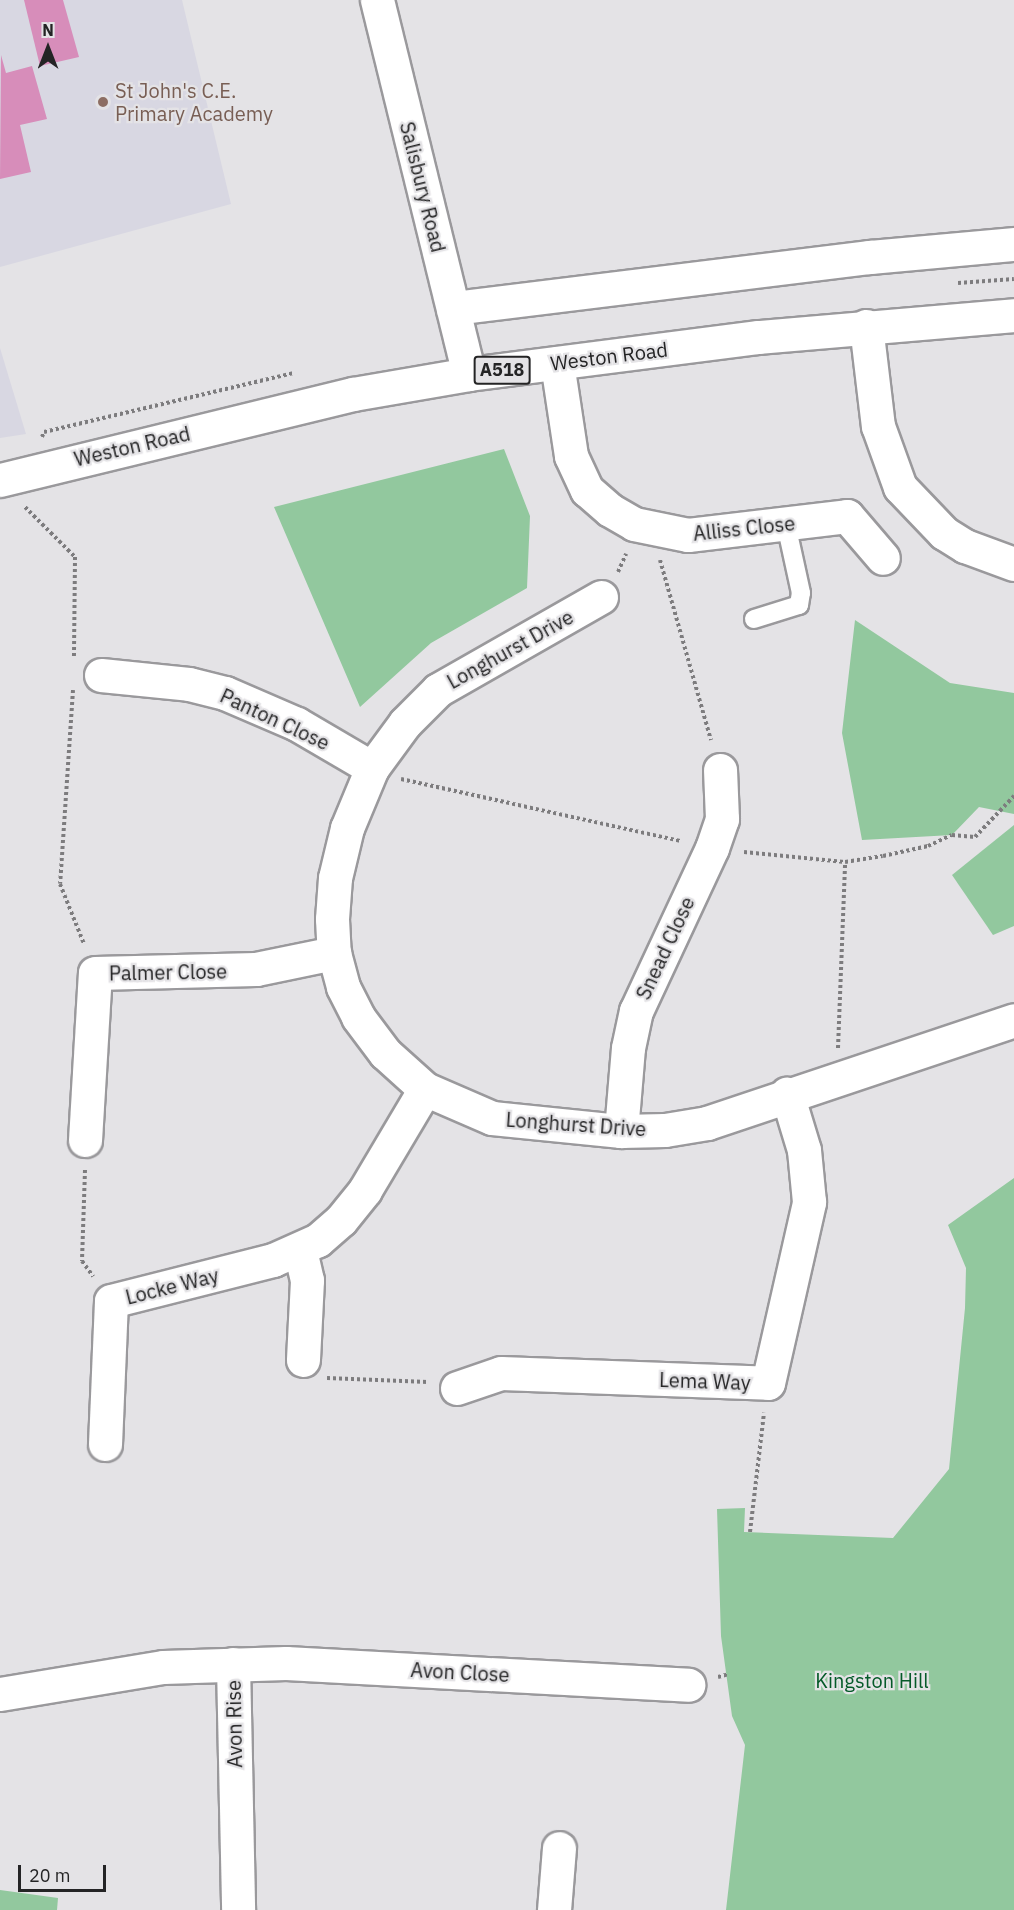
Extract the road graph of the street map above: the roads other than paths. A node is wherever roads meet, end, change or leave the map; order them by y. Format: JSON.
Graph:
{"nodes":[{"id":1,"x":377,"y":0,"type":"edge"},
{"id":2,"x":1014,"y":244,"type":"edge"},
{"id":3,"x":453,"y":308,"type":"junction"},
{"id":4,"x":1014,"y":315,"type":"edge"},
{"id":5,"x":866,"y":326,"type":"junction"},
{"id":6,"x":557,"y":363,"type":"junction"},
{"id":7,"x":469,"y":374,"type":"junction"},
{"id":8,"x":10,"y":492,"type":"edge"},
{"id":9,"x":786,"y":524,"type":"junction"},
{"id":10,"x":883,"y":558,"type":"dead end"},
{"id":11,"x":1014,"y":564,"type":"edge"},
{"id":12,"x":601,"y":597,"type":"road end"},
{"id":13,"x":754,"y":620,"type":"dead end"},
{"id":14,"x":83,"y":676,"type":"road end"},
{"id":15,"x":372,"y":768,"type":"junction"},
{"id":16,"x":720,"y":770,"type":"road end"},
{"id":17,"x":334,"y":953,"type":"junction"},
{"id":18,"x":1014,"y":1020,"type":"edge"},
{"id":19,"x":425,"y":1089,"type":"junction"},
{"id":20,"x":787,"y":1094,"type":"junction"},
{"id":21,"x":621,"y":1131,"type":"junction"},
{"id":22,"x":85,"y":1140,"type":"road end"},
{"id":23,"x":300,"y":1250,"type":"junction"},
{"id":24,"x":303,"y":1360,"type":"road end"},
{"id":25,"x":457,"y":1388,"type":"road end"},
{"id":26,"x":105,"y":1444,"type":"dead end"},
{"id":27,"x":233,"y":1664,"type":"junction"},
{"id":28,"x":688,"y":1685,"type":"dead end"},
{"id":29,"x":0,"y":1694,"type":"edge"},
{"id":30,"x":559,"y":1848,"type":"dead end"},
{"id":31,"x":238,"y":1910,"type":"edge"},
{"id":32,"x":554,"y":1910,"type":"edge"}],
"edges":[{"from":1,"to":3,"type":"main road","name":"Salisbury Road"},
{"from":2,"to":3,"type":"main road"},
{"from":3,"to":7,"type":"main road","name":"Salisbury Road"},
{"from":4,"to":5,"type":"main road","name":"Weston Road","number":"A518"},
{"from":5,"to":6,"type":"main road","name":"Weston Road","number":"A518"},
{"from":5,"to":11,"type":"main road"},
{"from":6,"to":7,"type":"main road","name":"Weston Road","number":"A518"},
{"from":6,"to":9,"type":"main road","name":"Alliss Close"},
{"from":7,"to":8,"type":"main road","name":"Weston Road","number":"A518"},
{"from":9,"to":10,"type":"main road","name":"Alliss Close"},
{"from":9,"to":13,"type":"lane"},
{"from":12,"to":15,"type":"main road","name":"Longhurst Drive"},
{"from":14,"to":15,"type":"main road","name":"Panton Close"},
{"from":15,"to":17,"type":"main road","name":"Longhurst Drive"},
{"from":16,"to":21,"type":"main road","name":"Snead Close"},
{"from":17,"to":19,"type":"main road","name":"Longhurst Drive"},
{"from":17,"to":22,"type":"main road","name":"Palmer Close"},
{"from":18,"to":20,"type":"main road","name":"Longhurst Drive"},
{"from":19,"to":21,"type":"main road","name":"Longhurst Drive"},
{"from":19,"to":23,"type":"main road","name":"Locke Way"},
{"from":20,"to":21,"type":"main road","name":"Longhurst Drive"},
{"from":20,"to":25,"type":"main road","name":"Lema Way"},
{"from":23,"to":24,"type":"main road"},
{"from":23,"to":26,"type":"main road","name":"Locke Way"},
{"from":27,"to":28,"type":"main road","name":"Avon Close"},
{"from":27,"to":29,"type":"main road","name":"Avon Rise"},
{"from":27,"to":31,"type":"main road","name":"Avon Rise"},
{"from":30,"to":32,"type":"main road"}]}
